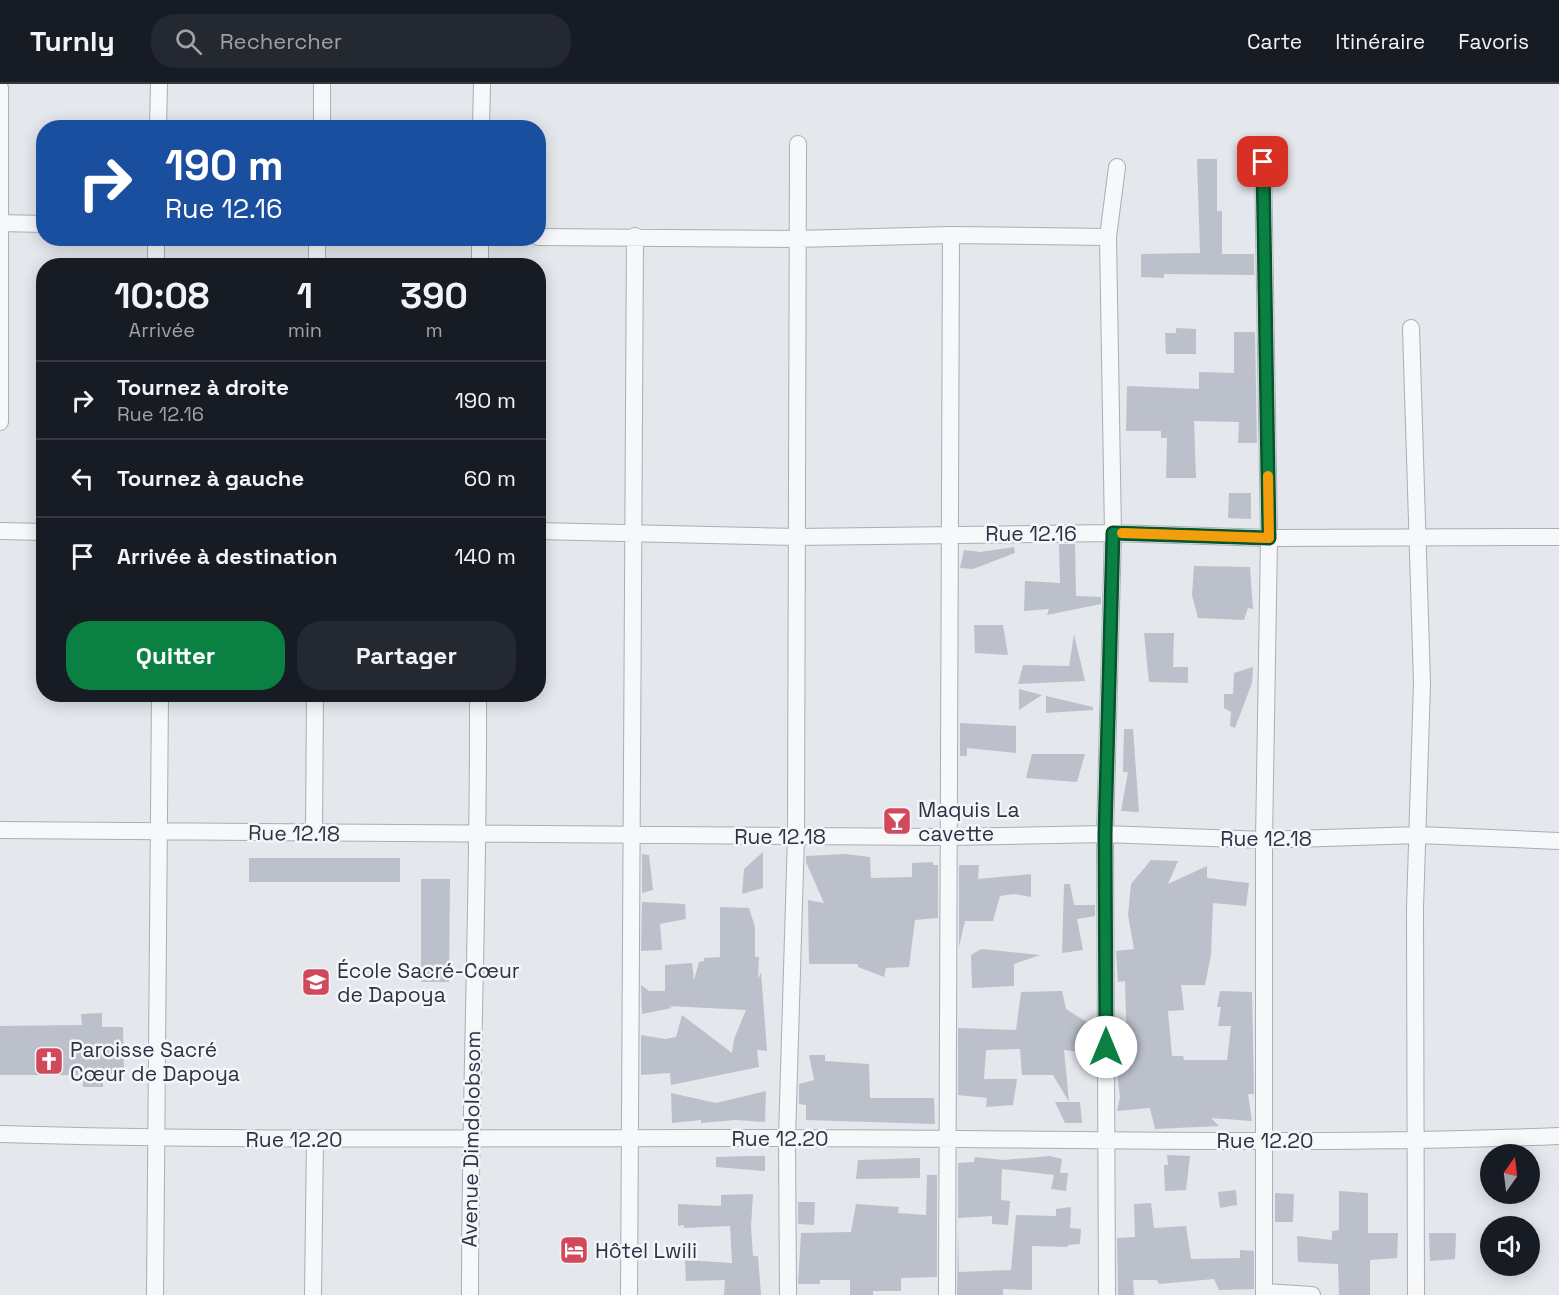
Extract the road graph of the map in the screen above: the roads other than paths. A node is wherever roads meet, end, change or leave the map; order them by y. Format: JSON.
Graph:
{"nodes":[{"id":1,"x":159,"y":84,"type":"edge"},
{"id":2,"x":322,"y":84,"type":"edge"},
{"id":3,"x":482,"y":84,"type":"edge"},
{"id":4,"x":0,"y":87,"type":"edge"},
{"id":5,"x":158,"y":120,"type":"edge"},
{"id":6,"x":322,"y":120,"type":"edge"},
{"id":7,"x":481,"y":120,"type":"edge"},
{"id":8,"x":798,"y":144,"type":"dead end"},
{"id":9,"x":1263,"y":162,"type":"dead end"},
{"id":10,"x":1117,"y":167,"type":"dead end"},
{"id":11,"x":1,"y":223,"type":"edge"},
{"id":12,"x":36,"y":224,"type":"edge"},
{"id":13,"x":635,"y":236,"type":"junction"},
{"id":14,"x":951,"y":236,"type":"junction"},
{"id":15,"x":546,"y":237,"type":"edge"},
{"id":16,"x":1108,"y":237,"type":"junction"},
{"id":17,"x":797,"y":239,"type":"junction"},
{"id":18,"x":1411,"y":328,"type":"dead end"},
{"id":19,"x":0,"y":422,"type":"edge"},
{"id":20,"x":0,"y":531,"type":"edge"},
{"id":21,"x":546,"y":531,"type":"edge"},
{"id":22,"x":36,"y":532,"type":"edge"},
{"id":23,"x":1113,"y":533,"type":"junction"},
{"id":24,"x":633,"y":534,"type":"junction"},
{"id":25,"x":950,"y":534,"type":"junction"},
{"id":26,"x":796,"y":537,"type":"junction"},
{"id":27,"x":1417,"y":537,"type":"junction"},
{"id":28,"x":1559,"y":537,"type":"edge"},
{"id":29,"x":1269,"y":538,"type":"junction"},
{"id":30,"x":160,"y":702,"type":"edge"},
{"id":31,"x":315,"y":702,"type":"edge"},
{"id":32,"x":478,"y":702,"type":"edge"},
{"id":33,"x":0,"y":830,"type":"edge"},
{"id":34,"x":160,"y":831,"type":"junction"},
{"id":35,"x":314,"y":834,"type":"junction"},
{"id":36,"x":478,"y":834,"type":"junction"},
{"id":37,"x":1105,"y":834,"type":"junction"},
{"id":38,"x":1418,"y":835,"type":"junction"},
{"id":39,"x":632,"y":836,"type":"junction"},
{"id":40,"x":796,"y":836,"type":"junction"},
{"id":41,"x":948,"y":837,"type":"junction"},
{"id":42,"x":1264,"y":840,"type":"junction"},
{"id":43,"x":1559,"y":841,"type":"edge"},
{"id":44,"x":0,"y":1134,"type":"edge"},
{"id":45,"x":1559,"y":1136,"type":"edge"},
{"id":46,"x":470,"y":1137,"type":"junction"},
{"id":47,"x":630,"y":1138,"type":"junction"},
{"id":48,"x":787,"y":1138,"type":"junction"},
{"id":49,"x":156,"y":1139,"type":"junction"},
{"id":50,"x":315,"y":1139,"type":"junction"},
{"id":51,"x":947,"y":1139,"type":"junction"},
{"id":52,"x":1265,"y":1140,"type":"junction"},
{"id":53,"x":1107,"y":1142,"type":"junction"},
{"id":54,"x":1416,"y":1142,"type":"junction"},
{"id":55,"x":1264,"y":1293,"type":"edge"},
{"id":56,"x":155,"y":1295,"type":"edge"},
{"id":57,"x":313,"y":1295,"type":"edge"},
{"id":58,"x":470,"y":1295,"type":"edge"},
{"id":59,"x":629,"y":1295,"type":"edge"},
{"id":60,"x":788,"y":1295,"type":"edge"},
{"id":61,"x":947,"y":1295,"type":"edge"},
{"id":62,"x":1107,"y":1295,"type":"edge"},
{"id":63,"x":1312,"y":1295,"type":"edge"},
{"id":64,"x":1416,"y":1295,"type":"edge"}],
"edges":[{"from":1,"to":5,"type":"street"},
{"from":2,"to":6,"type":"street"},
{"from":3,"to":7,"type":"street"},
{"from":4,"to":11,"type":"street"},
{"from":8,"to":17,"type":"street"},
{"from":9,"to":29,"type":"street"},
{"from":10,"to":16,"type":"street"},
{"from":11,"to":12,"type":"street"},
{"from":11,"to":19,"type":"street"},
{"from":13,"to":15,"type":"street"},
{"from":13,"to":17,"type":"street"},
{"from":13,"to":24,"type":"street"},
{"from":14,"to":16,"type":"street"},
{"from":14,"to":17,"type":"street"},
{"from":14,"to":25,"type":"street"},
{"from":16,"to":23,"type":"street"},
{"from":17,"to":26,"type":"street"},
{"from":18,"to":27,"type":"street"},
{"from":20,"to":22,"type":"street"},
{"from":21,"to":24,"type":"street","name":"Rue 12.16"},
{"from":23,"to":25,"type":"street","name":"Rue 12.16"},
{"from":23,"to":29,"type":"street","name":"Rue 12.16"},
{"from":23,"to":37,"type":"street"},
{"from":24,"to":26,"type":"street","name":"Rue 12.16"},
{"from":24,"to":39,"type":"street"},
{"from":25,"to":26,"type":"street","name":"Rue 12.16"},
{"from":25,"to":41,"type":"street"},
{"from":26,"to":40,"type":"street"},
{"from":27,"to":28,"type":"street","name":"Rue 12.16"},
{"from":27,"to":29,"type":"street","name":"Rue 12.16"},
{"from":27,"to":38,"type":"street"},
{"from":29,"to":42,"type":"street"},
{"from":30,"to":34,"type":"street"},
{"from":31,"to":35,"type":"street"},
{"from":32,"to":36,"type":"street","name":"Avenue Dimdolobsom"},
{"from":33,"to":34,"type":"street","name":"Rue 12.18"},
{"from":34,"to":35,"type":"street","name":"Rue 12.18"},
{"from":34,"to":49,"type":"street"},
{"from":35,"to":36,"type":"street","name":"Rue 12.18"},
{"from":36,"to":39,"type":"street","name":"Rue 12.18"},
{"from":36,"to":46,"type":"street","name":"Avenue Dimdolobsom"},
{"from":37,"to":41,"type":"street","name":"Rue 12.18"},
{"from":37,"to":42,"type":"street","name":"Rue 12.18"},
{"from":37,"to":53,"type":"street"},
{"from":38,"to":42,"type":"street","name":"Rue 12.18"},
{"from":38,"to":43,"type":"street","name":"Rue 12.18"},
{"from":38,"to":54,"type":"street"},
{"from":39,"to":40,"type":"street","name":"Rue 12.18"},
{"from":39,"to":47,"type":"street"},
{"from":40,"to":41,"type":"street","name":"Rue 12.18"},
{"from":40,"to":48,"type":"street"},
{"from":41,"to":51,"type":"street"},
{"from":42,"to":52,"type":"street"},
{"from":44,"to":49,"type":"street","name":"Rue 12.20"},
{"from":45,"to":54,"type":"street","name":"Rue 12.20"},
{"from":46,"to":47,"type":"street","name":"Rue 12.20"},
{"from":46,"to":50,"type":"street","name":"Rue 12.20"},
{"from":46,"to":58,"type":"street","name":"Avenue Dimdolobsom"},
{"from":47,"to":48,"type":"street","name":"Rue 12.20"},
{"from":47,"to":59,"type":"street"},
{"from":48,"to":51,"type":"street","name":"Rue 12.20"},
{"from":48,"to":60,"type":"street"},
{"from":49,"to":50,"type":"street","name":"Rue 12.20"},
{"from":49,"to":56,"type":"street"},
{"from":50,"to":57,"type":"street"},
{"from":51,"to":53,"type":"street","name":"Rue 12.20"},
{"from":51,"to":61,"type":"street"},
{"from":52,"to":53,"type":"street","name":"Rue 12.20"},
{"from":52,"to":54,"type":"street","name":"Rue 12.20"},
{"from":52,"to":55,"type":"street"},
{"from":53,"to":62,"type":"street"},
{"from":54,"to":64,"type":"street"},
{"from":55,"to":63,"type":"street"}]}
